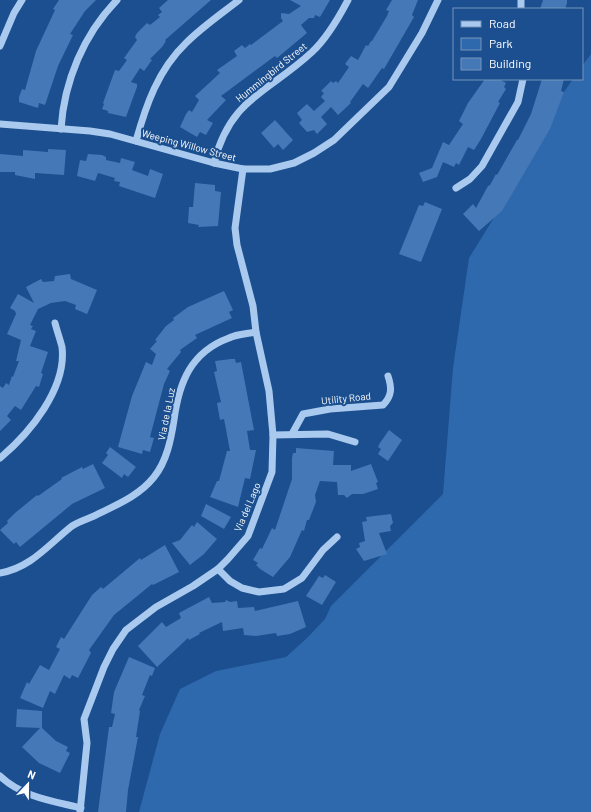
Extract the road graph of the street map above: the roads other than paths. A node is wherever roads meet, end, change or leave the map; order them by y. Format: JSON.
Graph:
{"nodes":[{"id":1,"x":22,"y":0,"type":"edge"},
{"id":2,"x":117,"y":0,"type":"edge"},
{"id":3,"x":239,"y":0,"type":"edge"},
{"id":4,"x":348,"y":0,"type":"edge"},
{"id":5,"x":438,"y":0,"type":"edge"},
{"id":6,"x":0,"y":46,"type":"edge"},
{"id":7,"x":523,"y":80,"type":"edge"},
{"id":8,"x":0,"y":124,"type":"edge"},
{"id":9,"x":61,"y":129,"type":"junction"},
{"id":10,"x":136,"y":141,"type":"junction"},
{"id":11,"x":214,"y":163,"type":"junction"},
{"id":12,"x":243,"y":169,"type":"junction"},
{"id":13,"x":456,"y":188,"type":"dead end"},
{"id":14,"x":55,"y":323,"type":"dead end"},
{"id":15,"x":256,"y":332,"type":"junction"},
{"id":16,"x":388,"y":376,"type":"dead end"},
{"id":17,"x":292,"y":434,"type":"junction"},
{"id":18,"x":274,"y":435,"type":"junction"},
{"id":19,"x":355,"y":442,"type":"dead end"},
{"id":20,"x":0,"y":458,"type":"edge"},
{"id":21,"x":337,"y":537,"type":"dead end"},
{"id":22,"x":218,"y":569,"type":"junction"},
{"id":23,"x":0,"y":573,"type":"edge"},
{"id":24,"x":0,"y":776,"type":"edge"},
{"id":25,"x":81,"y":810,"type":"edge"}],
"edges":[{"from":1,"to":6,"type":"street"},
{"from":2,"to":9,"type":"street"},
{"from":3,"to":10,"type":"street"},
{"from":4,"to":11,"type":"street","name":"Hummingbird Street"},
{"from":5,"to":12,"type":"street","name":"Weeping Willow Street"},
{"from":7,"to":13,"type":"street"},
{"from":8,"to":9,"type":"street","name":"Weeping Willow Street"},
{"from":9,"to":10,"type":"street","name":"Weeping Willow Street"},
{"from":10,"to":11,"type":"street","name":"Weeping Willow Street"},
{"from":11,"to":12,"type":"street","name":"Weeping Willow Street"},
{"from":12,"to":15,"type":"street","name":"Via del Lago"},
{"from":14,"to":20,"type":"street"},
{"from":15,"to":18,"type":"street","name":"Via del Lago"},
{"from":15,"to":23,"type":"street","name":"Via de la Luz"},
{"from":16,"to":17,"type":"street","name":"Utility Road"},
{"from":17,"to":18,"type":"street"},
{"from":17,"to":19,"type":"street"},
{"from":18,"to":22,"type":"street","name":"Via del Lago"},
{"from":21,"to":22,"type":"street"},
{"from":22,"to":25,"type":"street","name":"Via del Lago"},
{"from":24,"to":25,"type":"street"}]}
